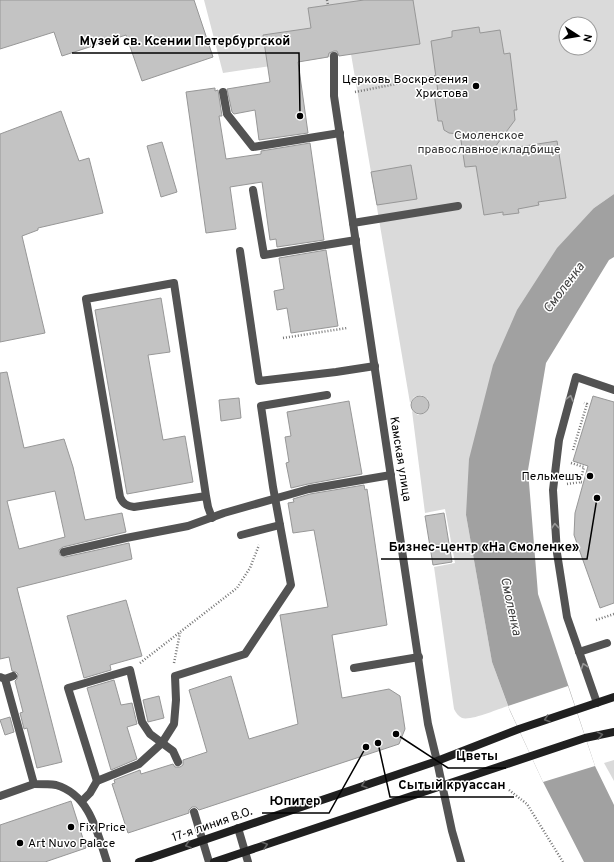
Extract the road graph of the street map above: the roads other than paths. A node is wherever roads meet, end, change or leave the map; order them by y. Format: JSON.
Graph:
{"nodes":[{"id":1,"x":334,"y":56,"type":"dead end"},
{"id":2,"x":223,"y":92,"type":"dead end"},
{"id":3,"x":340,"y":133,"type":"junction"},
{"id":4,"x":253,"y":190,"type":"dead end"},
{"id":5,"x":458,"y":206,"type":"dead end"},
{"id":6,"x":353,"y":223,"type":"junction"},
{"id":7,"x":356,"y":240,"type":"junction"},
{"id":8,"x":240,"y":251,"type":"dead end"},
{"id":9,"x":375,"y":366,"type":"junction"},
{"id":10,"x":614,"y":390,"type":"edge"},
{"id":11,"x":327,"y":395,"type":"dead end"},
{"id":12,"x":391,"y":475,"type":"junction"},
{"id":13,"x":206,"y":496,"type":"junction"},
{"id":14,"x":276,"y":499,"type":"junction"},
{"id":15,"x":212,"y":518,"type":"junction"},
{"id":16,"x":280,"y":525,"type":"junction"},
{"id":17,"x":241,"y":535,"type":"dead end"},
{"id":18,"x":64,"y":552,"type":"dead end"},
{"id":19,"x":608,"y":643,"type":"dead end"},
{"id":20,"x":579,"y":652,"type":"junction"},
{"id":21,"x":419,"y":657,"type":"junction"},
{"id":22,"x":354,"y":668,"type":"dead end"},
{"id":23,"x":13,"y":676,"type":"dead end"},
{"id":24,"x":2,"y":678,"type":"edge"},
{"id":25,"x":614,"y":697,"type":"edge"},
{"id":26,"x":597,"y":703,"type":"junction"},
{"id":27,"x":614,"y":732,"type":"edge"},
{"id":28,"x":162,"y":743,"type":"junction"},
{"id":29,"x":437,"y":761,"type":"junction"},
{"id":30,"x":178,"y":762,"type":"dead end"},
{"id":31,"x":96,"y":781,"type":"junction"},
{"id":32,"x":34,"y":784,"type":"junction"},
{"id":33,"x":442,"y":786,"type":"junction"},
{"id":34,"x":0,"y":796,"type":"edge"},
{"id":35,"x":82,"y":801,"type":"junction"},
{"id":36,"x":194,"y":812,"type":"dead end"},
{"id":37,"x":238,"y":828,"type":"junction"},
{"id":38,"x":203,"y":840,"type":"junction"},
{"id":39,"x":245,"y":852,"type":"junction"},
{"id":40,"x":107,"y":862,"type":"edge"},
{"id":41,"x":139,"y":862,"type":"edge"},
{"id":42,"x":210,"y":862,"type":"edge"},
{"id":43,"x":214,"y":862,"type":"edge"},
{"id":44,"x":248,"y":862,"type":"edge"},
{"id":45,"x":461,"y":862,"type":"edge"}],
"edges":[{"from":1,"to":3,"type":"street","name":"Камская улица"},
{"from":2,"to":3,"type":"street"},
{"from":3,"to":6,"type":"street","name":"Камская улица"},
{"from":4,"to":7,"type":"street"},
{"from":5,"to":6,"type":"street"},
{"from":6,"to":7,"type":"street","name":"Камская улица"},
{"from":7,"to":9,"type":"street","name":"Камская улица"},
{"from":8,"to":9,"type":"street"},
{"from":9,"to":12,"type":"street","name":"Камская улица"},
{"from":20,"to":10,"type":"street","one_way":true},
{"from":11,"to":14,"type":"street"},
{"from":12,"to":14,"type":"street"},
{"from":12,"to":21,"type":"street","name":"Камская улица"},
{"from":13,"to":13,"type":"street"},
{"from":13,"to":15,"type":"street"},
{"from":14,"to":15,"type":"street"},
{"from":14,"to":16,"type":"street"},
{"from":15,"to":18,"type":"street"},
{"from":16,"to":17,"type":"street"},
{"from":16,"to":28,"type":"street"},
{"from":19,"to":20,"type":"street"},
{"from":26,"to":20,"type":"street","one_way":true},
{"from":21,"to":22,"type":"street"},
{"from":21,"to":29,"type":"street","name":"Камская улица"},
{"from":23,"to":24,"type":"street"},
{"from":24,"to":32,"type":"street"},
{"from":25,"to":26,"type":"main road","name":"17-я линия В.О."},
{"from":26,"to":29,"type":"main road","name":"17-я линия В.О.","one_way":true},
{"from":33,"to":27,"type":"main road","one_way":true},
{"from":28,"to":30,"type":"street"},
{"from":28,"to":31,"type":"street"},
{"from":28,"to":31,"type":"street"},
{"from":29,"to":33,"type":"street","name":"Камская улица"},
{"from":29,"to":37,"type":"main road","name":"17-я линия В.О.","one_way":true},
{"from":31,"to":35,"type":"street"},
{"from":32,"to":34,"type":"street"},
{"from":32,"to":35,"type":"street"},
{"from":39,"to":33,"type":"main road","one_way":true},
{"from":33,"to":45,"type":"street","name":"Камская улица"},
{"from":35,"to":40,"type":"street"},
{"from":36,"to":38,"type":"street"},
{"from":37,"to":38,"type":"main road","name":"17-я линия В.О."},
{"from":37,"to":39,"type":"street"},
{"from":38,"to":41,"type":"main road","name":"17-я линия В.О.","one_way":true},
{"from":38,"to":42,"type":"street"},
{"from":39,"to":43,"type":"main road"},
{"from":39,"to":44,"type":"street"}]}
